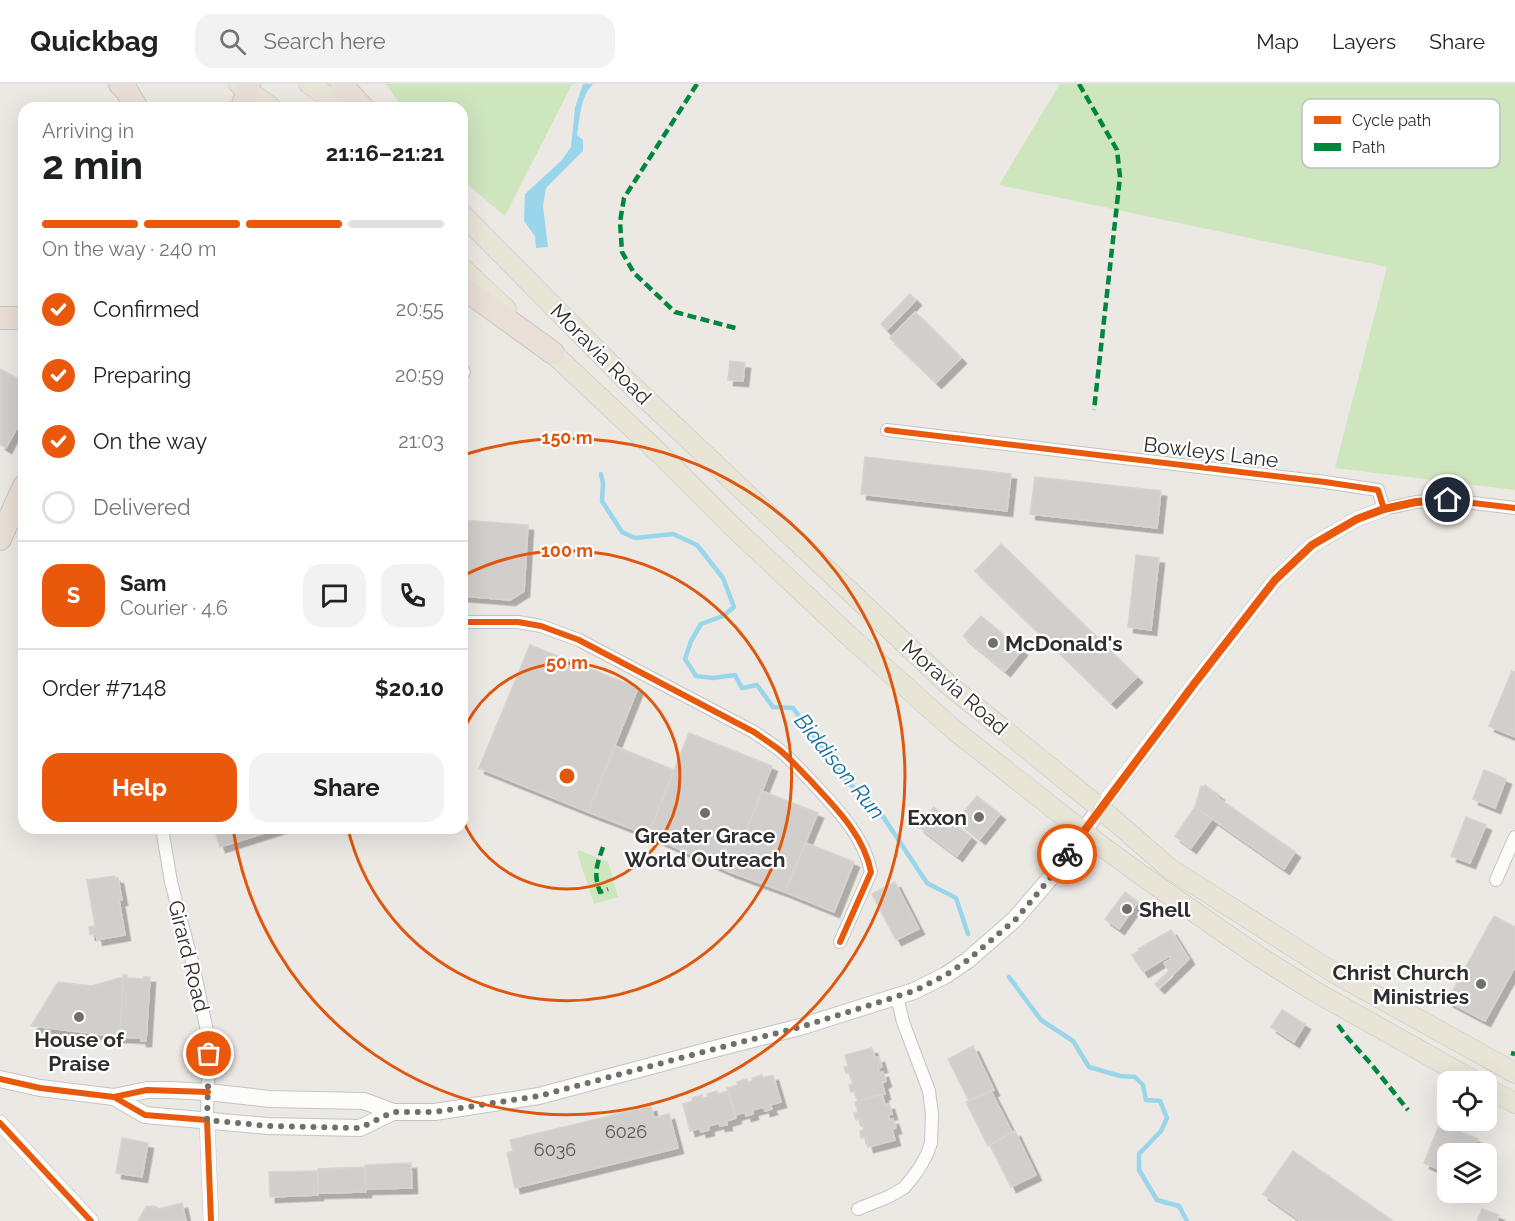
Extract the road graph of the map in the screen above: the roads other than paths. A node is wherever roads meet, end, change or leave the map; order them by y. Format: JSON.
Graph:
{"nodes":[{"id":1,"x":120,"y":84,"type":"edge"},
{"id":2,"x":309,"y":84,"type":"edge"},
{"id":3,"x":342,"y":84,"type":"edge"},
{"id":4,"x":244,"y":91,"type":"edge"},
{"id":5,"x":133,"y":102,"type":"edge"},
{"id":6,"x":262,"y":102,"type":"edge"},
{"id":7,"x":334,"y":102,"type":"edge"},
{"id":8,"x":358,"y":102,"type":"edge"},
{"id":9,"x":468,"y":220,"type":"edge"},
{"id":10,"x":468,"y":274,"type":"edge"},
{"id":11,"x":468,"y":291,"type":"edge"},
{"id":12,"x":0,"y":318,"type":"edge"},
{"id":13,"x":18,"y":318,"type":"edge"},
{"id":14,"x":553,"y":353,"type":"junction"},
{"id":15,"x":887,"y":430,"type":"dead end"},
{"id":16,"x":18,"y":499,"type":"edge"},
{"id":17,"x":1515,"y":507,"type":"edge"},
{"id":18,"x":1384,"y":509,"type":"junction"},
{"id":19,"x":0,"y":539,"type":"edge"},
{"id":20,"x":468,"y":622,"type":"edge"},
{"id":21,"x":1100,"y":808,"type":"junction"},
{"id":22,"x":1083,"y":831,"type":"junction"},
{"id":23,"x":163,"y":834,"type":"edge"},
{"id":24,"x":1515,"y":837,"type":"edge"},
{"id":25,"x":1496,"y":880,"type":"dead end"},
{"id":26,"x":840,"y":942,"type":"dead end"},
{"id":27,"x":897,"y":996,"type":"junction"},
{"id":28,"x":1456,"y":1071,"type":"edge"},
{"id":29,"x":1515,"y":1073,"type":"edge"},
{"id":30,"x":0,"y":1079,"type":"edge"},
{"id":31,"x":208,"y":1092,"type":"junction"},
{"id":32,"x":1497,"y":1093,"type":"edge"},
{"id":33,"x":114,"y":1096,"type":"junction"},
{"id":34,"x":1515,"y":1102,"type":"edge"},
{"id":35,"x":393,"y":1112,"type":"junction"},
{"id":36,"x":207,"y":1120,"type":"junction"},
{"id":37,"x":0,"y":1123,"type":"edge"},
{"id":38,"x":858,"y":1209,"type":"dead end"},
{"id":39,"x":91,"y":1221,"type":"edge"},
{"id":40,"x":211,"y":1221,"type":"edge"}],
"edges":[{"from":1,"to":5,"type":"highway"},
{"from":2,"to":7,"type":"main road"},
{"from":3,"to":8,"type":"highway"},
{"from":4,"to":6,"type":"main road"},
{"from":9,"to":21,"type":"main road","name":"Moravia Road"},
{"from":10,"to":14,"type":"main road","name":"Moravia Road"},
{"from":11,"to":14,"type":"highway"},
{"from":12,"to":13,"type":"highway"},
{"from":14,"to":22,"type":"main road","name":"Moravia Road"},
{"from":15,"to":18,"type":"street","name":"Bowleys Lane"},
{"from":16,"to":19,"type":"highway"},
{"from":17,"to":18,"type":"street"},
{"from":18,"to":21,"type":"street"},
{"from":20,"to":26,"type":"street"},
{"from":21,"to":22,"type":"main road"},
{"from":21,"to":29,"type":"main road","name":"Moravia Road"},
{"from":22,"to":27,"type":"main road"},
{"from":22,"to":28,"type":"main road","name":"Moravia Road"},
{"from":23,"to":31,"type":"street","name":"Girard Road"},
{"from":24,"to":25,"type":"street"},
{"from":27,"to":35,"type":"main road"},
{"from":27,"to":38,"type":"street"},
{"from":30,"to":33,"type":"main road"},
{"from":31,"to":33,"type":"main road"},
{"from":31,"to":35,"type":"main road"},
{"from":31,"to":36,"type":"street","name":"Girard Road"},
{"from":32,"to":34,"type":"main road"},
{"from":33,"to":36,"type":"main road"},
{"from":35,"to":36,"type":"main road"},
{"from":36,"to":40,"type":"street"},
{"from":37,"to":39,"type":"street"}]}
